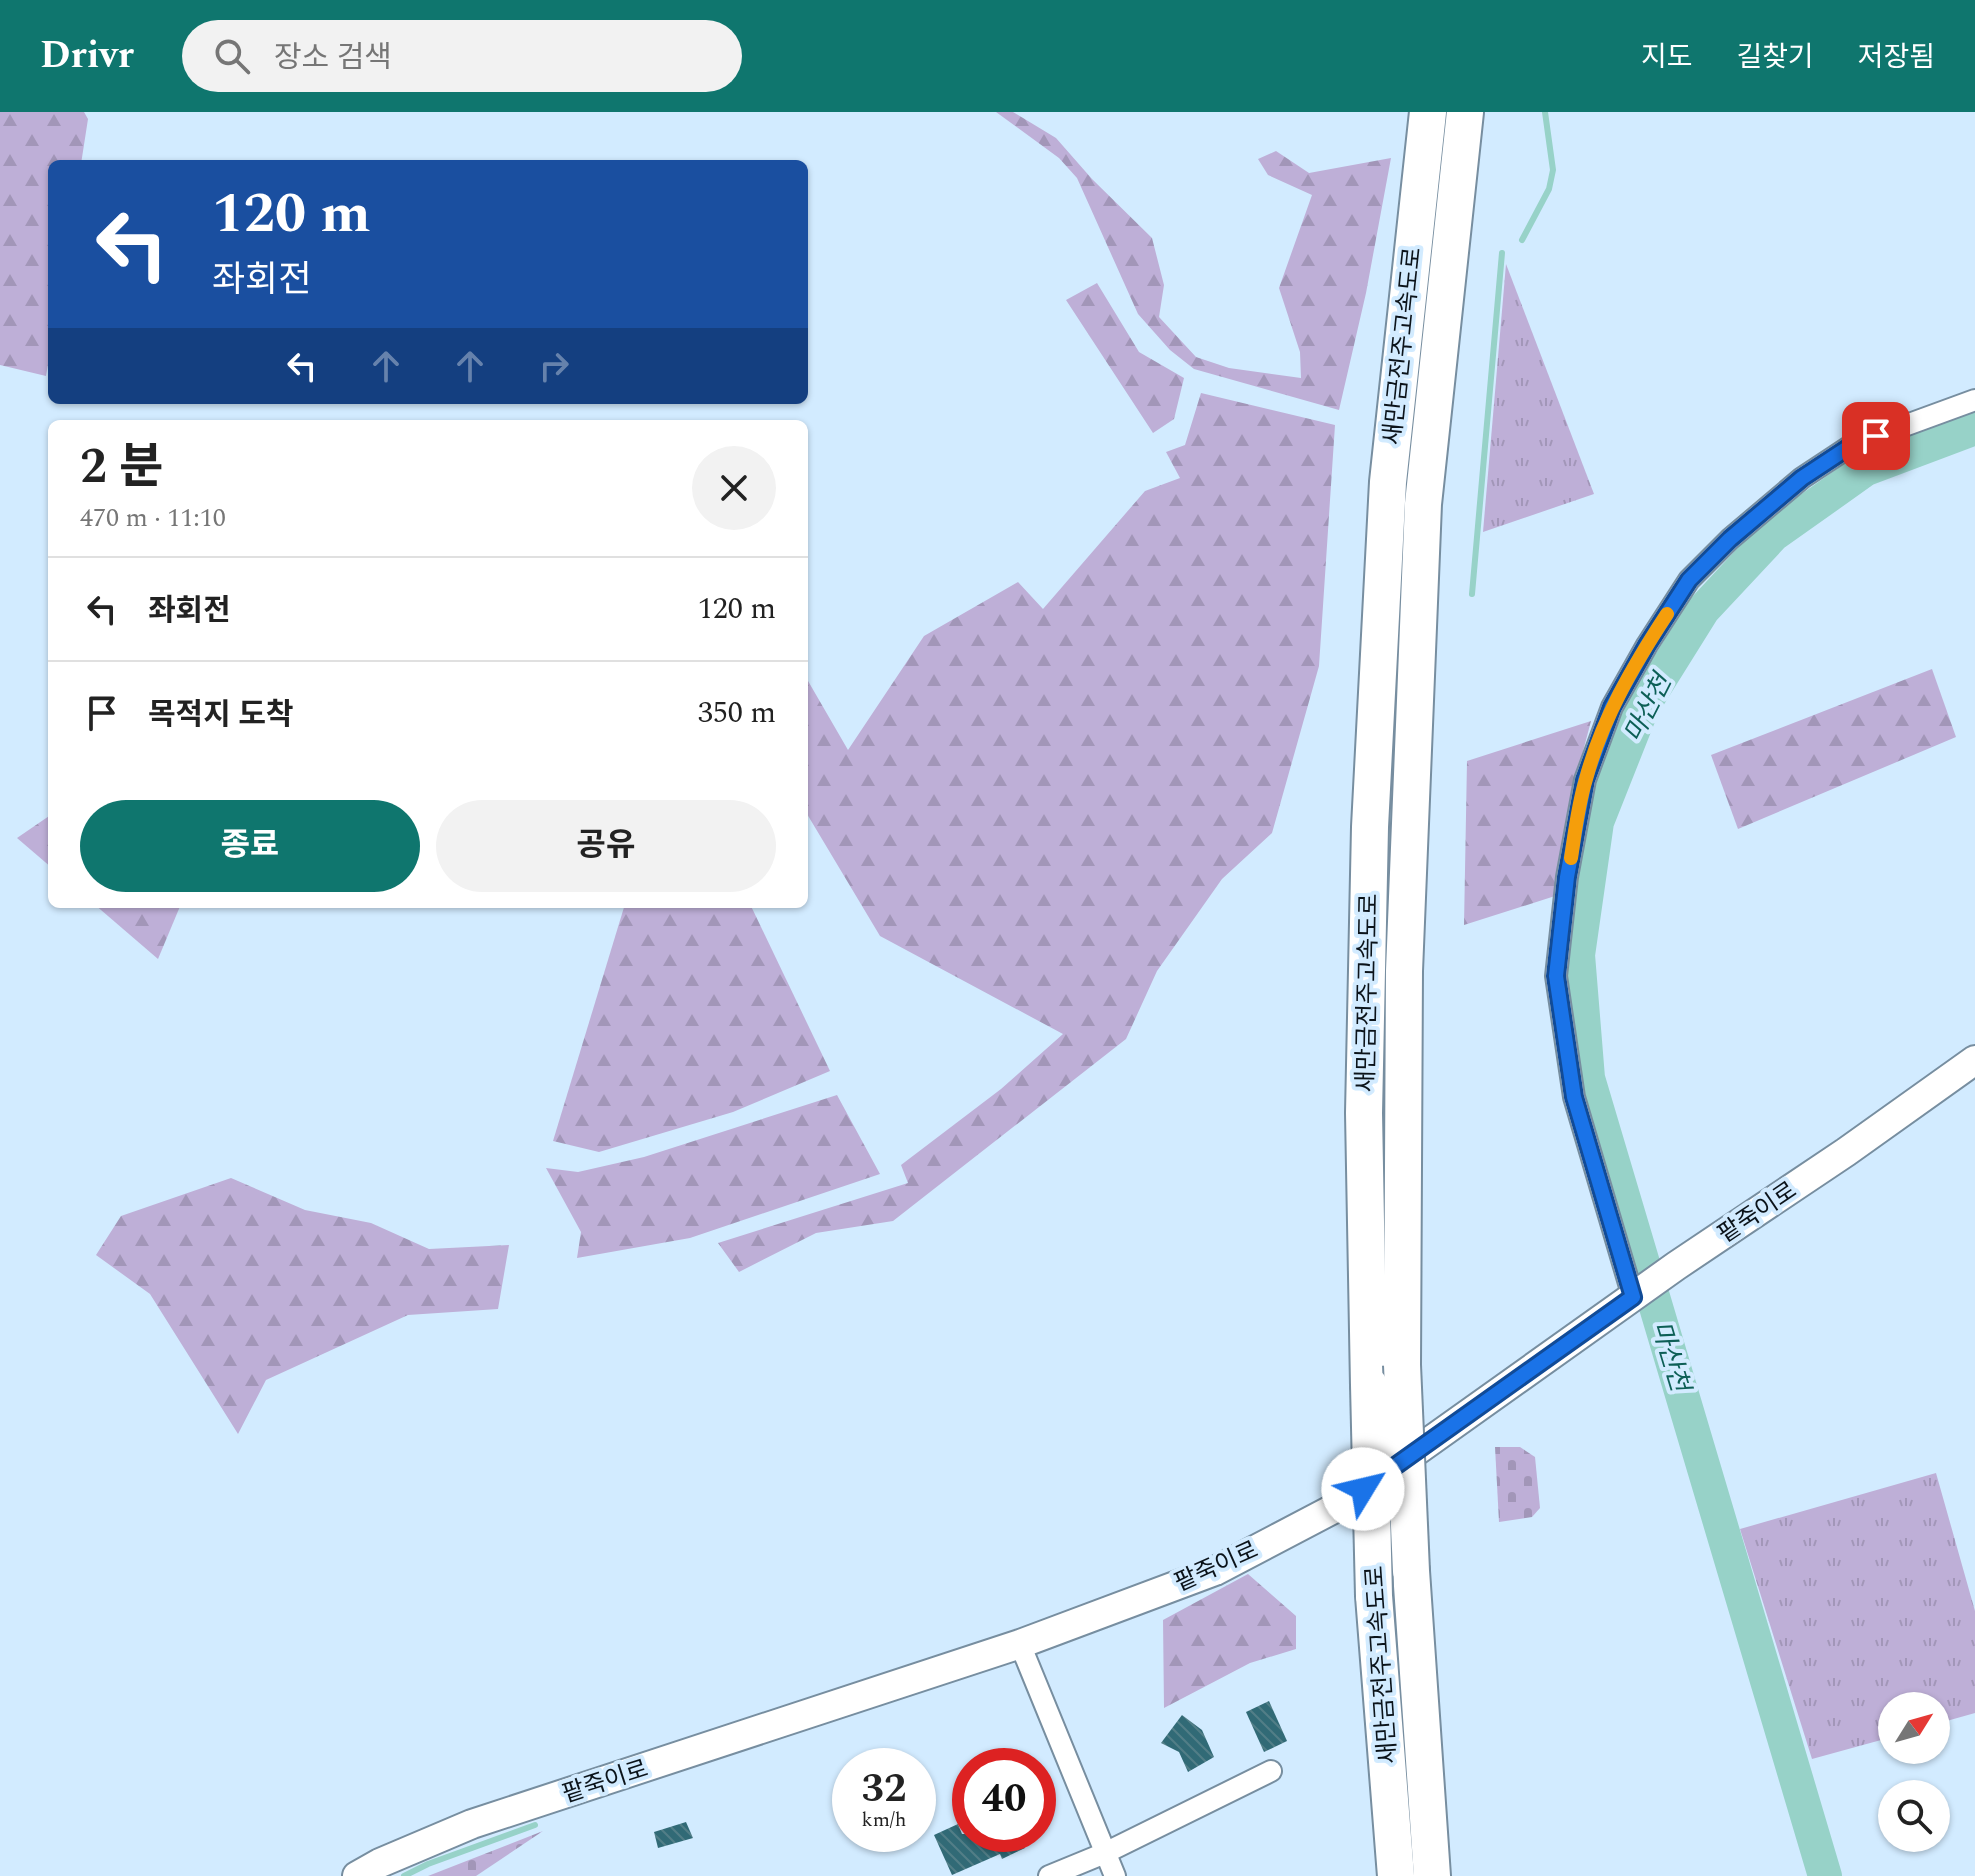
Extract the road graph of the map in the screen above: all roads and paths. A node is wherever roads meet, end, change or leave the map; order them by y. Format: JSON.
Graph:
{"nodes":[{"id":1,"x":1428,"y":112,"type":"edge"},
{"id":2,"x":1465,"y":112,"type":"edge"},
{"id":3,"x":1975,"y":400,"type":"edge"},
{"id":4,"x":1975,"y":1060,"type":"edge"},
{"id":5,"x":1636,"y":1295,"type":"junction"},
{"id":6,"x":1020,"y":1644,"type":"junction"},
{"id":7,"x":1271,"y":1771,"type":"dead end"},
{"id":8,"x":1105,"y":1853,"type":"junction"},
{"id":9,"x":357,"y":1876,"type":"edge"},
{"id":10,"x":1049,"y":1876,"type":"edge"},
{"id":11,"x":1115,"y":1876,"type":"edge"},
{"id":12,"x":1396,"y":1876,"type":"edge"},
{"id":13,"x":1432,"y":1876,"type":"edge"}],
"edges":[{"from":1,"to":12,"type":"highway","name":"새만금전주고속도로","bridge":true},
{"from":2,"to":13,"type":"highway","name":"새만금전주고속도로","bridge":true},
{"from":3,"to":5,"type":"street"},
{"from":4,"to":5,"type":"street","name":"팥죽이로"},
{"from":5,"to":6,"type":"street","name":"팥죽이로"},
{"from":6,"to":8,"type":"street"},
{"from":6,"to":9,"type":"street","name":"팥죽이로"},
{"from":7,"to":8,"type":"street"},
{"from":8,"to":10,"type":"street"},
{"from":8,"to":11,"type":"street"}]}
